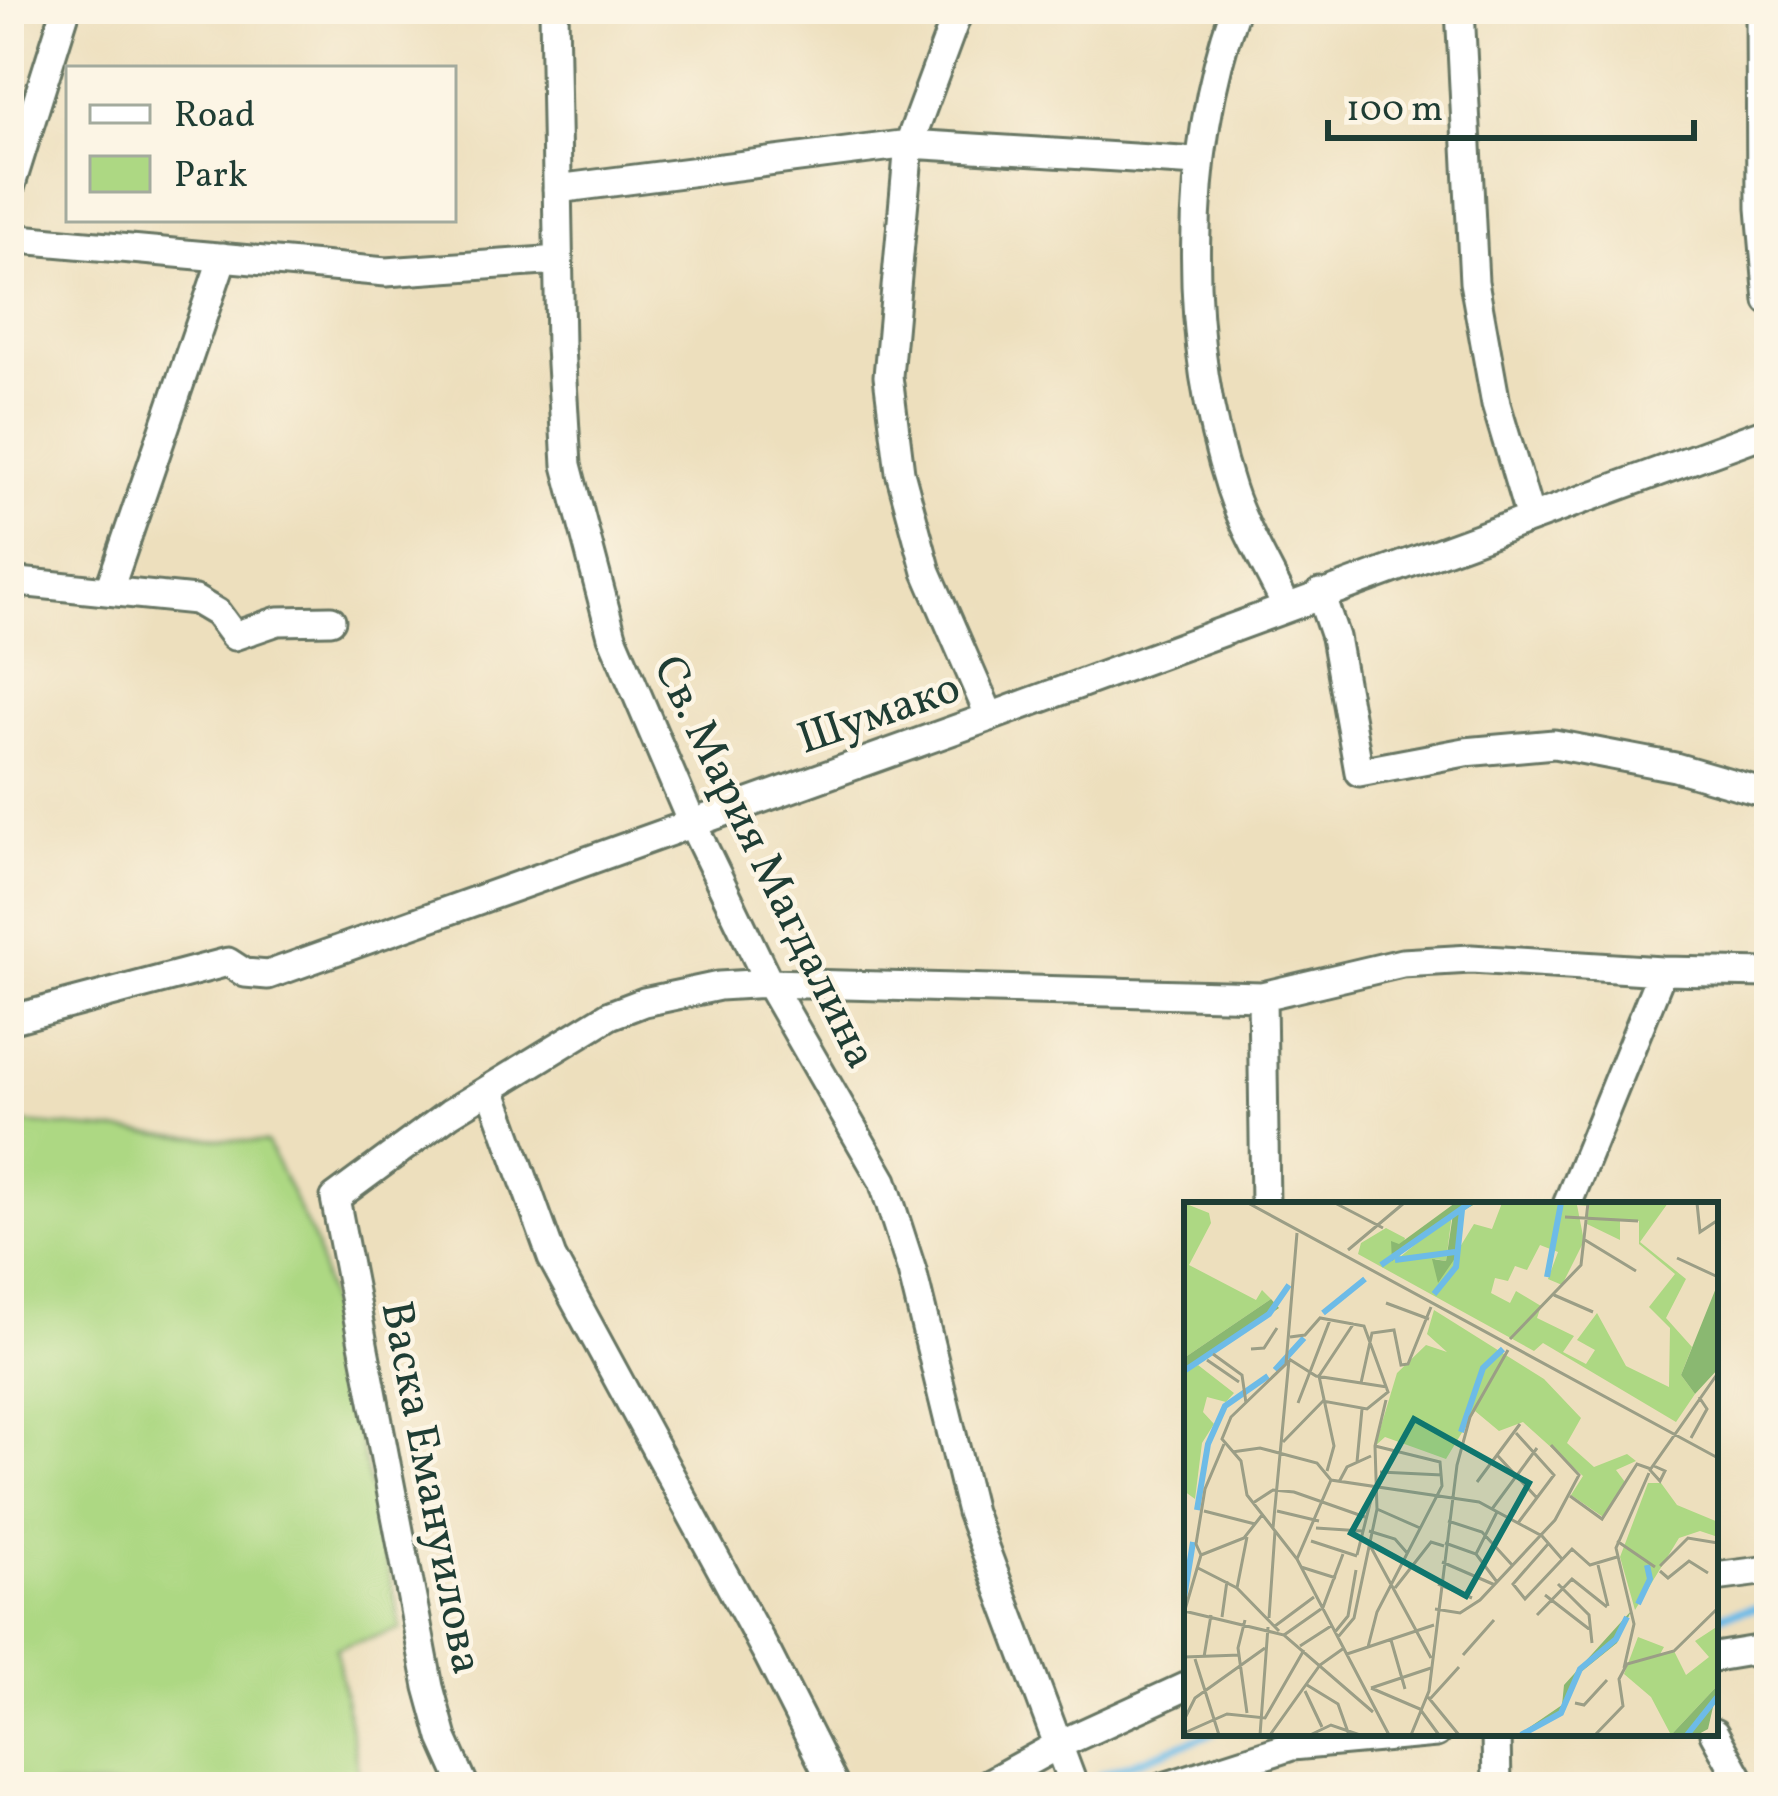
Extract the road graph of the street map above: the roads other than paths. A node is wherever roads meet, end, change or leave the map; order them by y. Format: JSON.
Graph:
{"nodes":[{"id":1,"x":66,"y":9,"type":"edge"},
{"id":2,"x":554,"y":9,"type":"edge"},
{"id":3,"x":959,"y":9,"type":"edge"},
{"id":4,"x":1234,"y":9,"type":"edge"},
{"id":5,"x":1460,"y":9,"type":"edge"},
{"id":6,"x":1760,"y":9,"type":"edge"},
{"id":7,"x":909,"y":144,"type":"junction"},
{"id":8,"x":1198,"y":162,"type":"junction"},
{"id":9,"x":557,"y":189,"type":"junction"},
{"id":10,"x":9,"y":191,"type":"edge"},
{"id":11,"x":9,"y":238,"type":"edge"},
{"id":12,"x":223,"y":257,"type":"junction"},
{"id":13,"x":559,"y":260,"type":"junction"},
{"id":14,"x":1769,"y":301,"type":"edge"},
{"id":15,"x":1769,"y":431,"type":"edge"},
{"id":16,"x":1530,"y":518,"type":"junction"},
{"id":17,"x":9,"y":581,"type":"edge"},
{"id":18,"x":109,"y":590,"type":"junction"},
{"id":19,"x":1320,"y":593,"type":"junction"},
{"id":20,"x":1286,"y":606,"type":"junction"},
{"id":21,"x":331,"y":620,"type":"dead end"},
{"id":22,"x":990,"y":717,"type":"junction"},
{"id":23,"x":1769,"y":794,"type":"edge"},
{"id":24,"x":691,"y":821,"type":"junction"},
{"id":25,"x":1662,"y":971,"type":"junction"},
{"id":26,"x":1769,"y":973,"type":"edge"},
{"id":27,"x":769,"y":983,"type":"junction"},
{"id":28,"x":1262,"y":996,"type":"junction"},
{"id":29,"x":9,"y":1021,"type":"edge"},
{"id":30,"x":490,"y":1089,"type":"junction"},
{"id":31,"x":1265,"y":1202,"type":"edge"},
{"id":32,"x":1568,"y":1202,"type":"edge"},
{"id":33,"x":1764,"y":1565,"type":"edge"},
{"id":34,"x":1718,"y":1576,"type":"edge"},
{"id":35,"x":1769,"y":1648,"type":"edge"},
{"id":36,"x":1718,"y":1656,"type":"edge"},
{"id":37,"x":1184,"y":1687,"type":"edge"},
{"id":38,"x":1403,"y":1736,"type":"edge"},
{"id":39,"x":1496,"y":1736,"type":"edge"},
{"id":40,"x":1716,"y":1736,"type":"edge"},
{"id":41,"x":1058,"y":1745,"type":"junction"},
{"id":42,"x":465,"y":1787,"type":"edge"},
{"id":43,"x":835,"y":1787,"type":"edge"},
{"id":44,"x":982,"y":1787,"type":"edge"},
{"id":45,"x":1074,"y":1787,"type":"edge"},
{"id":46,"x":1164,"y":1787,"type":"edge"},
{"id":47,"x":1497,"y":1787,"type":"edge"},
{"id":48,"x":1744,"y":1787,"type":"edge"}],
"edges":[{"from":1,"to":10,"type":"street"},
{"from":2,"to":9,"type":"street","name":"Св. Мария Магдалина"},
{"from":3,"to":7,"type":"street"},
{"from":4,"to":8,"type":"street"},
{"from":5,"to":16,"type":"street"},
{"from":6,"to":14,"type":"street"},
{"from":7,"to":8,"type":"street"},
{"from":7,"to":9,"type":"street"},
{"from":7,"to":22,"type":"street"},
{"from":8,"to":20,"type":"street"},
{"from":9,"to":13,"type":"street","name":"Св. Мария Магдалина"},
{"from":11,"to":12,"type":"street"},
{"from":12,"to":13,"type":"street"},
{"from":12,"to":18,"type":"street"},
{"from":13,"to":24,"type":"street","name":"Св. Мария Магдалина"},
{"from":15,"to":16,"type":"street","name":"Шумако"},
{"from":16,"to":19,"type":"street","name":"Шумако"},
{"from":17,"to":18,"type":"street"},
{"from":18,"to":21,"type":"street"},
{"from":19,"to":20,"type":"street","name":"Шумако"},
{"from":19,"to":23,"type":"street"},
{"from":20,"to":22,"type":"street","name":"Шумако"},
{"from":22,"to":24,"type":"street","name":"Шумако"},
{"from":24,"to":27,"type":"street","name":"Св. Мария Магдалина"},
{"from":24,"to":29,"type":"street","name":"Шумако"},
{"from":25,"to":26,"type":"street"},
{"from":25,"to":28,"type":"street"},
{"from":25,"to":32,"type":"street"},
{"from":27,"to":28,"type":"street"},
{"from":27,"to":30,"type":"street"},
{"from":27,"to":41,"type":"street","name":"Св. Мария Магдалина"},
{"from":28,"to":31,"type":"street"},
{"from":30,"to":42,"type":"street","name":"Васка Емануилова"},
{"from":30,"to":43,"type":"street"},
{"from":33,"to":34,"type":"street"},
{"from":35,"to":36,"type":"street"},
{"from":37,"to":41,"type":"street"},
{"from":38,"to":46,"type":"street"},
{"from":39,"to":47,"type":"street"},
{"from":40,"to":48,"type":"street"},
{"from":41,"to":44,"type":"street"},
{"from":41,"to":45,"type":"street","name":"Св. Мария Магдалина"}]}
